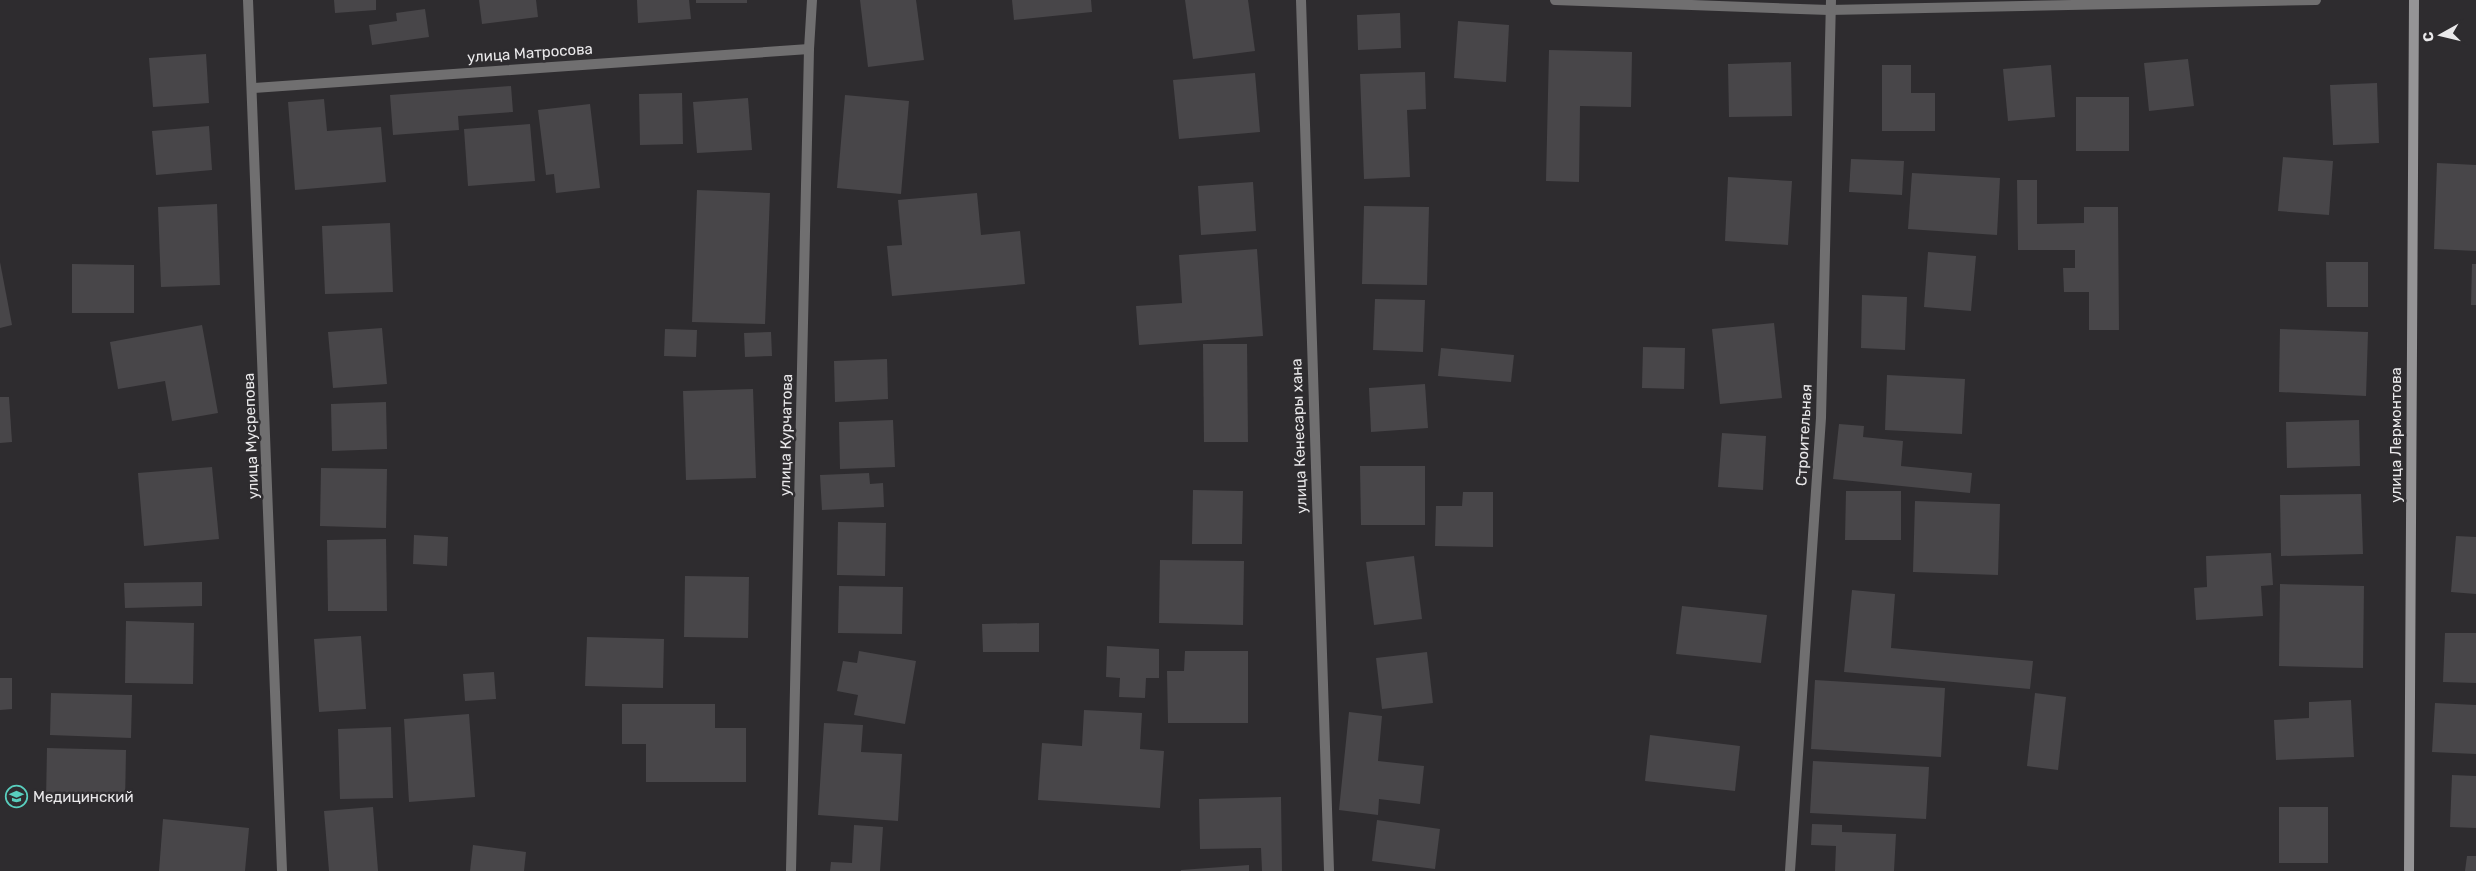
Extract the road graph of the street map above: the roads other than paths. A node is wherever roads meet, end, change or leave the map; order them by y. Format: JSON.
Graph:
{"nodes":[{"id":1,"x":248,"y":0,"type":"edge"},
{"id":2,"x":812,"y":0,"type":"edge"},
{"id":3,"x":1301,"y":0,"type":"edge"},
{"id":4,"x":1555,"y":0,"type":"edge"},
{"id":5,"x":2316,"y":0,"type":"edge"},
{"id":6,"x":2414,"y":0,"type":"edge"},
{"id":7,"x":1830,"y":5,"type":"edge"},
{"id":8,"x":809,"y":49,"type":"junction"},
{"id":9,"x":252,"y":88,"type":"junction"},
{"id":10,"x":282,"y":871,"type":"edge"},
{"id":11,"x":791,"y":871,"type":"edge"},
{"id":12,"x":1329,"y":871,"type":"edge"},
{"id":13,"x":1790,"y":871,"type":"edge"},
{"id":14,"x":2409,"y":871,"type":"edge"}],
"edges":[{"from":1,"to":9,"type":"street","name":"улица Мусрепова"},
{"from":2,"to":8,"type":"street","name":"улица Курчатова"},
{"from":3,"to":12,"type":"street","name":"улица Кенесары хана"},
{"from":4,"to":7,"type":"street"},
{"from":5,"to":7,"type":"street"},
{"from":6,"to":14,"type":"main road","name":"улица Лермонтова"},
{"from":7,"to":13,"type":"street","name":"Строительная"},
{"from":8,"to":9,"type":"street","name":"улица Матросова"},
{"from":8,"to":11,"type":"street","name":"улица Курчатова"},
{"from":9,"to":10,"type":"street","name":"улица Мусрепова"}]}
